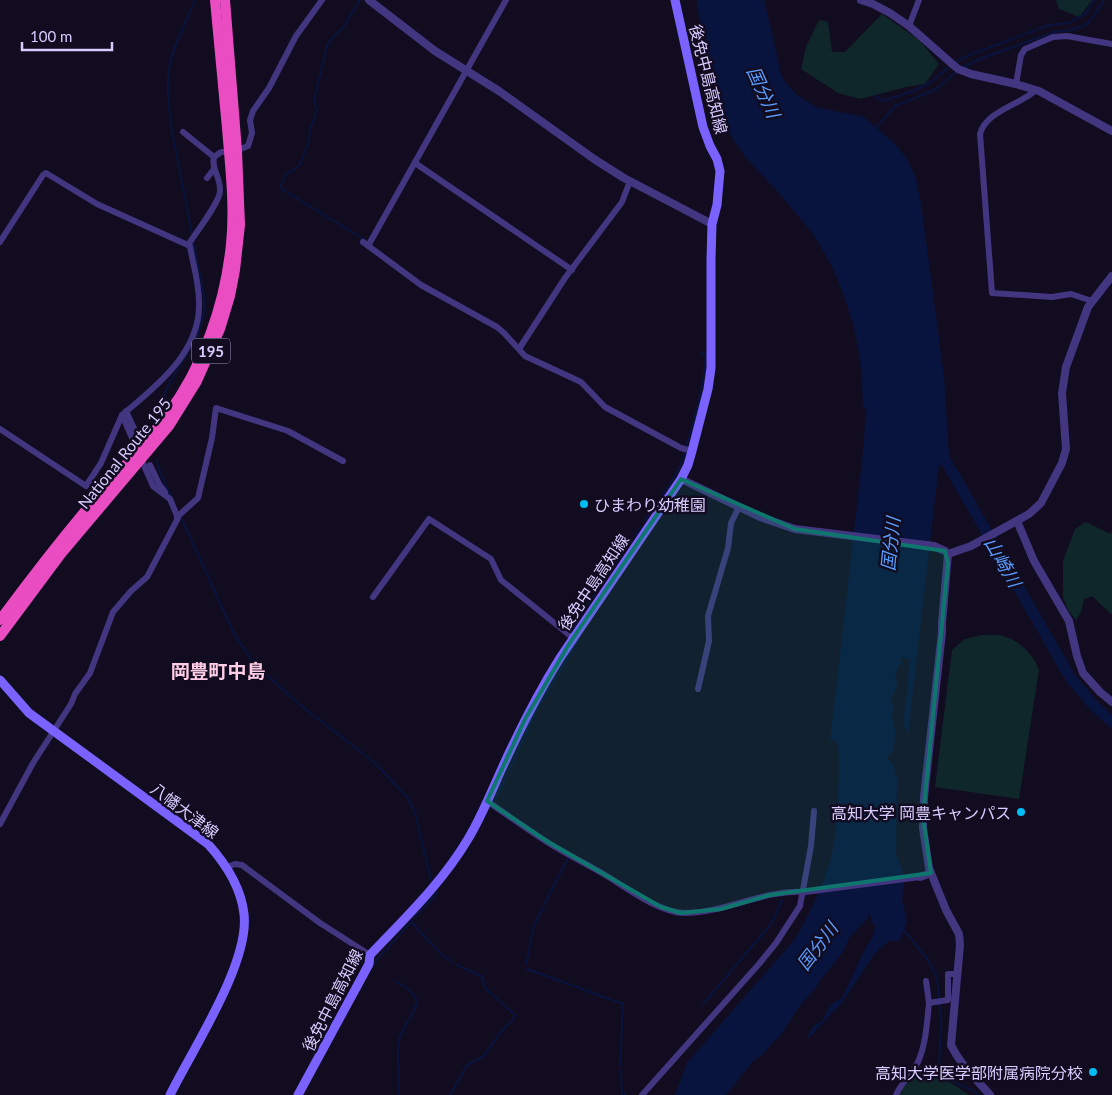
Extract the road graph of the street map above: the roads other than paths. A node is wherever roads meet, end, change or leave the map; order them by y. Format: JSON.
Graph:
{"nodes":[{"id":1,"x":215,"y":0,"type":"edge"},
{"id":2,"x":225,"y":0,"type":"edge"},
{"id":3,"x":322,"y":0,"type":"edge"},
{"id":4,"x":369,"y":0,"type":"edge"},
{"id":5,"x":506,"y":0,"type":"edge"},
{"id":6,"x":675,"y":0,"type":"edge"},
{"id":7,"x":861,"y":0,"type":"edge"},
{"id":8,"x":919,"y":0,"type":"edge"},
{"id":9,"x":909,"y":26,"type":"junction"},
{"id":10,"x":1112,"y":44,"type":"edge"},
{"id":11,"x":465,"y":71,"type":"junction"},
{"id":12,"x":1016,"y":84,"type":"junction"},
{"id":13,"x":1036,"y":90,"type":"junction"},
{"id":14,"x":1112,"y":131,"type":"edge"},
{"id":15,"x":183,"y":132,"type":"dead end"},
{"id":16,"x":233,"y":152,"type":"junction"},
{"id":17,"x":214,"y":157,"type":"junction"},
{"id":18,"x":415,"y":163,"type":"junction"},
{"id":19,"x":214,"y":169,"type":"junction"},
{"id":20,"x":207,"y":178,"type":"dead end"},
{"id":21,"x":630,"y":181,"type":"junction"},
{"id":22,"x":712,"y":224,"type":"junction"},
{"id":23,"x":191,"y":240,"type":"junction"},
{"id":24,"x":0,"y":242,"type":"edge"},
{"id":25,"x":572,"y":270,"type":"junction"},
{"id":26,"x":1112,"y":276,"type":"edge"},
{"id":27,"x":1092,"y":301,"type":"junction"},
{"id":28,"x":519,"y":349,"type":"junction"},
{"id":29,"x":124,"y":413,"type":"junction"},
{"id":30,"x":0,"y":429,"type":"edge"},
{"id":31,"x":138,"y":437,"type":"dead end"},
{"id":32,"x":692,"y":451,"type":"junction"},
{"id":33,"x":143,"y":459,"type":"junction"},
{"id":34,"x":343,"y":461,"type":"dead end"},
{"id":35,"x":681,"y":479,"type":"junction"},
{"id":36,"x":739,"y":507,"type":"junction"},
{"id":37,"x":179,"y":515,"type":"junction"},
{"id":38,"x":1017,"y":521,"type":"junction"},
{"id":39,"x":948,"y":554,"type":"junction"},
{"id":40,"x":373,"y":597,"type":"dead end"},
{"id":41,"x":0,"y":620,"type":"edge"},
{"id":42,"x":0,"y":636,"type":"edge"},
{"id":43,"x":573,"y":638,"type":"junction"},
{"id":44,"x":0,"y":680,"type":"edge"},
{"id":45,"x":698,"y":689,"type":"dead end"},
{"id":46,"x":1112,"y":702,"type":"edge"},
{"id":47,"x":53,"y":731,"type":"junction"},
{"id":48,"x":487,"y":802,"type":"junction"},
{"id":49,"x":814,"y":811,"type":"dead end"},
{"id":50,"x":0,"y":824,"type":"edge"},
{"id":51,"x":227,"y":868,"type":"junction"},
{"id":52,"x":931,"y":873,"type":"junction"},
{"id":53,"x":920,"y":877,"type":"joint"},
{"id":54,"x":803,"y":892,"type":"junction"},
{"id":55,"x":370,"y":956,"type":"junction"},
{"id":56,"x":956,"y":974,"type":"junction"},
{"id":57,"x":926,"y":981,"type":"dead end"},
{"id":58,"x":932,"y":1002,"type":"junction"},
{"id":59,"x":170,"y":1095,"type":"edge"},
{"id":60,"x":298,"y":1095,"type":"edge"},
{"id":61,"x":642,"y":1095,"type":"edge"},
{"id":62,"x":896,"y":1095,"type":"edge"},
{"id":63,"x":990,"y":1095,"type":"edge"}],
"edges":[{"from":1,"to":16,"type":"highway","name":"National Route 195","number":"195"},
{"from":2,"to":16,"type":"highway","name":"National Route 195","number":"195"},
{"from":3,"to":16,"type":"street"},
{"from":4,"to":11,"type":"street"},
{"from":5,"to":11,"type":"street"},
{"from":6,"to":22,"type":"main road","name":"後免中島高知線"},
{"from":7,"to":9,"type":"street"},
{"from":8,"to":9,"type":"street"},
{"from":9,"to":12,"type":"street"},
{"from":10,"to":12,"type":"street"},
{"from":11,"to":18,"type":"street"},
{"from":11,"to":21,"type":"street"},
{"from":12,"to":13,"type":"street"},
{"from":13,"to":14,"type":"street"},
{"from":13,"to":27,"type":"street"},
{"from":15,"to":17,"type":"street"},
{"from":16,"to":17,"type":"street"},
{"from":16,"to":33,"type":"highway","name":"National Route 195","number":"195"},
{"from":17,"to":19,"type":"street"},
{"from":18,"to":25,"type":"street"},
{"from":18,"to":28,"type":"street"},
{"from":19,"to":20,"type":"street"},
{"from":19,"to":23,"type":"street"},
{"from":21,"to":22,"type":"street"},
{"from":21,"to":25,"type":"street"},
{"from":22,"to":32,"type":"main road","name":"後免中島高知線"},
{"from":23,"to":24,"type":"street"},
{"from":23,"to":29,"type":"street"},
{"from":25,"to":28,"type":"street"},
{"from":26,"to":27,"type":"street"},
{"from":27,"to":38,"type":"street"},
{"from":28,"to":32,"type":"street"},
{"from":29,"to":30,"type":"street"},
{"from":29,"to":31,"type":"street"},
{"from":29,"to":33,"type":"street"},
{"from":32,"to":35,"type":"main road","name":"後免中島高知線"},
{"from":33,"to":37,"type":"street"},
{"from":33,"to":41,"type":"highway","name":"National Route 195","number":"195"},
{"from":33,"to":42,"type":"highway","name":"National Route 195","number":"195"},
{"from":34,"to":37,"type":"street"},
{"from":35,"to":36,"type":"street"},
{"from":35,"to":43,"type":"main road","name":"後免中島高知線"},
{"from":36,"to":39,"type":"street"},
{"from":36,"to":45,"type":"street"},
{"from":37,"to":47,"type":"street"},
{"from":38,"to":39,"type":"street"},
{"from":38,"to":46,"type":"street"},
{"from":39,"to":52,"type":"street"},
{"from":40,"to":43,"type":"street"},
{"from":43,"to":48,"type":"main road","name":"後免中島高知線"},
{"from":44,"to":47,"type":"main road","name":"八幡大津線"},
{"from":47,"to":50,"type":"street"},
{"from":47,"to":51,"type":"main road","name":"八幡大津線"},
{"from":48,"to":54,"type":"street"},
{"from":48,"to":55,"type":"main road","name":"後免中島高知線"},
{"from":49,"to":54,"type":"street"},
{"from":51,"to":55,"type":"street"},
{"from":51,"to":59,"type":"main road","name":"八幡大津線"},
{"from":52,"to":53,"type":"street"},
{"from":52,"to":56,"type":"street"},
{"from":53,"to":54,"type":"street"},
{"from":54,"to":61,"type":"street"},
{"from":55,"to":60,"type":"main road","name":"後免中島高知線"},
{"from":56,"to":58,"type":"street"},
{"from":56,"to":63,"type":"street"},
{"from":57,"to":58,"type":"street"},
{"from":58,"to":62,"type":"street"}]}
